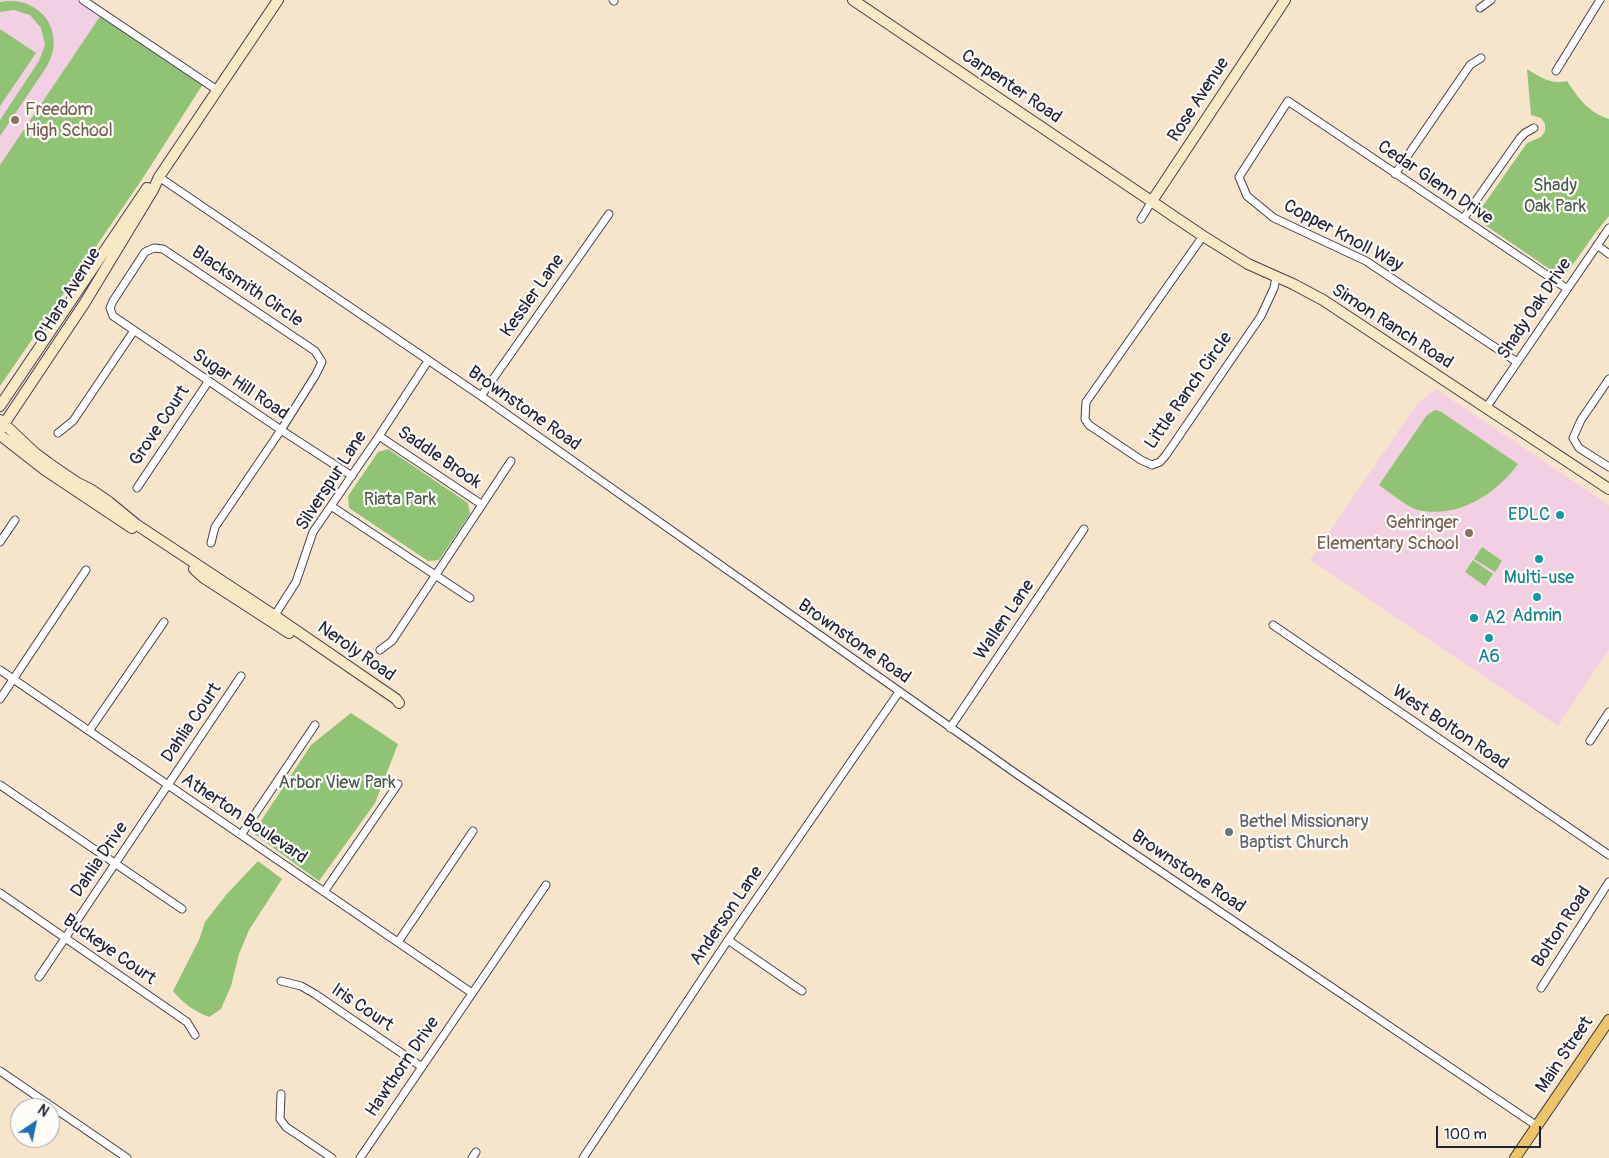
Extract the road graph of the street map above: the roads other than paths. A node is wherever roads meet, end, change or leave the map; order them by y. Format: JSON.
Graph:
{"nodes":[{"id":1,"x":83,"y":0,"type":"edge"},
{"id":2,"x":278,"y":0,"type":"edge"},
{"id":3,"x":853,"y":0,"type":"edge"},
{"id":4,"x":1285,"y":0,"type":"edge"},
{"id":5,"x":1492,"y":0,"type":"edge"},
{"id":6,"x":1600,"y":0,"type":"edge"},
{"id":7,"x":1480,"y":8,"type":"dead end"},
{"id":8,"x":1481,"y":58,"type":"dead end"},
{"id":9,"x":1556,"y":71,"type":"dead end"},
{"id":10,"x":217,"y":90,"type":"junction"},
{"id":11,"x":1288,"y":102,"type":"joint"},
{"id":12,"x":1534,"y":128,"type":"dead end"},
{"id":13,"x":1395,"y":174,"type":"junction"},
{"id":14,"x":159,"y":177,"type":"junction"},
{"id":15,"x":1152,"y":201,"type":"junction"},
{"id":16,"x":608,"y":214,"type":"dead end"},
{"id":17,"x":1141,"y":219,"type":"dead end"},
{"id":18,"x":1464,"y":219,"type":"junction"},
{"id":19,"x":1609,"y":228,"type":"edge"},
{"id":20,"x":1203,"y":236,"type":"junction"},
{"id":21,"x":1597,"y":245,"type":"junction"},
{"id":22,"x":1609,"y":254,"type":"edge"},
{"id":23,"x":1276,"y":277,"type":"junction"},
{"id":24,"x":1566,"y":288,"type":"junction"},
{"id":25,"x":113,"y":316,"type":"joint"},
{"id":26,"x":133,"y":332,"type":"junction"},
{"id":27,"x":428,"y":361,"type":"junction"},
{"id":28,"x":1517,"y":362,"type":"junction"},
{"id":29,"x":1609,"y":379,"type":"edge"},
{"id":30,"x":208,"y":382,"type":"junction"},
{"id":31,"x":481,"y":396,"type":"junction"},
{"id":32,"x":0,"y":406,"type":"edge"},
{"id":33,"x":1486,"y":408,"type":"junction"},
{"id":34,"x":1,"y":424,"type":"edge"},
{"id":35,"x":280,"y":430,"type":"junction"},
{"id":36,"x":58,"y":433,"type":"dead end"},
{"id":37,"x":0,"y":435,"type":"edge"},
{"id":38,"x":379,"y":436,"type":"junction"},
{"id":39,"x":511,"y":460,"type":"dead end"},
{"id":40,"x":1609,"y":468,"type":"edge"},
{"id":41,"x":352,"y":476,"type":"junction"},
{"id":42,"x":137,"y":488,"type":"dead end"},
{"id":43,"x":1609,"y":489,"type":"edge"},
{"id":44,"x":481,"y":504,"type":"junction"},
{"id":45,"x":331,"y":506,"type":"junction"},
{"id":46,"x":15,"y":520,"type":"dead end"},
{"id":47,"x":1084,"y":529,"type":"dead end"},
{"id":48,"x":0,"y":542,"type":"edge"},
{"id":49,"x":211,"y":543,"type":"dead end"},
{"id":50,"x":86,"y":570,"type":"dead end"},
{"id":51,"x":435,"y":575,"type":"junction"},
{"id":52,"x":470,"y":598,"type":"dead end"},
{"id":53,"x":273,"y":619,"type":"junction"},
{"id":54,"x":164,"y":622,"type":"dead end"},
{"id":55,"x":1273,"y":625,"type":"dead end"},
{"id":56,"x":380,"y":650,"type":"dead end"},
{"id":57,"x":0,"y":670,"type":"edge"},
{"id":58,"x":241,"y":676,"type":"dead end"},
{"id":59,"x":13,"y":679,"type":"junction"},
{"id":60,"x":899,"y":692,"type":"junction"},
{"id":61,"x":0,"y":699,"type":"edge"},
{"id":62,"x":1609,"y":712,"type":"edge"},
{"id":63,"x":1607,"y":721,"type":"edge"},
{"id":64,"x":315,"y":725,"type":"dead end"},
{"id":65,"x":950,"y":728,"type":"junction"},
{"id":66,"x":89,"y":731,"type":"junction"},
{"id":67,"x":1590,"y":740,"type":"dead end"},
{"id":68,"x":398,"y":784,"type":"dead end"},
{"id":69,"x":0,"y":785,"type":"edge"},
{"id":70,"x":168,"y":786,"type":"junction"},
{"id":71,"x":473,"y":831,"type":"dead end"},
{"id":72,"x":241,"y":835,"type":"junction"},
{"id":73,"x":1609,"y":855,"type":"edge"},
{"id":74,"x":116,"y":863,"type":"junction"},
{"id":75,"x":1609,"y":882,"type":"edge"},
{"id":76,"x":546,"y":885,"type":"dead end"},
{"id":77,"x":324,"y":892,"type":"junction"},
{"id":78,"x":0,"y":893,"type":"edge"},
{"id":79,"x":182,"y":909,"type":"dead end"},
{"id":80,"x":66,"y":938,"type":"junction"},
{"id":81,"x":728,"y":940,"type":"junction"},
{"id":82,"x":398,"y":942,"type":"junction"},
{"id":83,"x":39,"y":977,"type":"dead end"},
{"id":84,"x":281,"y":981,"type":"dead end"},
{"id":85,"x":1541,"y":988,"type":"dead end"},
{"id":86,"x":802,"y":991,"type":"dead end"},
{"id":87,"x":472,"y":993,"type":"junction"},
{"id":88,"x":1609,"y":1020,"type":"edge"},
{"id":89,"x":195,"y":1036,"type":"dead end"},
{"id":90,"x":422,"y":1067,"type":"junction"},
{"id":91,"x":0,"y":1071,"type":"edge"},
{"id":92,"x":281,"y":1094,"type":"dead end"},
{"id":93,"x":1537,"y":1126,"type":"junction"},
{"id":94,"x":127,"y":1158,"type":"edge"},
{"id":95,"x":332,"y":1158,"type":"edge"},
{"id":96,"x":360,"y":1158,"type":"edge"},
{"id":97,"x":583,"y":1158,"type":"edge"},
{"id":98,"x":1515,"y":1158,"type":"edge"}],
"edges":[{"from":1,"to":10,"type":"street"},
{"from":2,"to":10,"type":"street","name":"O'Hara Avenue"},
{"from":3,"to":15,"type":"street","name":"Carpenter Road"},
{"from":4,"to":15,"type":"street","name":"Rose Avenue"},
{"from":5,"to":7,"type":"street"},
{"from":6,"to":9,"type":"street"},
{"from":8,"to":13,"type":"street"},
{"from":10,"to":14,"type":"street","name":"O'Hara Avenue"},
{"from":11,"to":13,"type":"street","name":"Cedar Glenn Drive"},
{"from":11,"to":28,"type":"street","name":"Copper Knoll Way"},
{"from":12,"to":18,"type":"street"},
{"from":13,"to":18,"type":"street","name":"Cedar Glenn Drive"},
{"from":14,"to":27,"type":"street","name":"Brownstone Road"},
{"from":14,"to":32,"type":"street","name":"O'Hara Avenue"},
{"from":14,"to":34,"type":"street","name":"O'Hara Avenue"},
{"from":15,"to":17,"type":"street","name":"Rose Avenue"},
{"from":15,"to":20,"type":"street","name":"Simon Ranch Road"},
{"from":16,"to":31,"type":"street","name":"Kessler Lane"},
{"from":18,"to":24,"type":"street","name":"Cedar Glenn Drive"},
{"from":19,"to":21,"type":"street","name":"Shady Oak Drive"},
{"from":20,"to":23,"type":"street","name":"Simon Ranch Road"},
{"from":20,"to":23,"type":"street","name":"Little Ranch Circle"},
{"from":21,"to":22,"type":"street"},
{"from":21,"to":24,"type":"street","name":"Shady Oak Drive"},
{"from":23,"to":33,"type":"street","name":"Simon Ranch Road"},
{"from":24,"to":28,"type":"street","name":"Shady Oak Drive"},
{"from":25,"to":26,"type":"street","name":"Sugar Hill Road"},
{"from":25,"to":35,"type":"street","name":"Blacksmith Circle"},
{"from":26,"to":30,"type":"street","name":"Sugar Hill Road"},
{"from":26,"to":36,"type":"street"},
{"from":27,"to":31,"type":"street","name":"Brownstone Road"},
{"from":27,"to":38,"type":"street","name":"Silverspur Lane"},
{"from":28,"to":33,"type":"street","name":"Shady Oak Drive"},
{"from":29,"to":40,"type":"street"},
{"from":30,"to":35,"type":"street","name":"Sugar Hill Road"},
{"from":30,"to":42,"type":"street","name":"Grove Court"},
{"from":31,"to":60,"type":"street","name":"Brownstone Road"},
{"from":33,"to":43,"type":"street","name":"Simon Ranch Road"},
{"from":34,"to":53,"type":"street","name":"Neroly Road"},
{"from":35,"to":41,"type":"street","name":"Sugar Hill Road"},
{"from":35,"to":49,"type":"street"},
{"from":37,"to":53,"type":"street","name":"Neroly Road"},
{"from":38,"to":41,"type":"street","name":"Silverspur Lane"},
{"from":38,"to":44,"type":"street","name":"Saddle Brook"},
{"from":39,"to":44,"type":"street"},
{"from":41,"to":45,"type":"street","name":"Silverspur Lane"},
{"from":44,"to":51,"type":"street"},
{"from":45,"to":51,"type":"street"},
{"from":45,"to":53,"type":"street","name":"Silverspur Lane"},
{"from":46,"to":48,"type":"street"},
{"from":47,"to":65,"type":"street","name":"Wallen Lane"},
{"from":50,"to":59,"type":"street"},
{"from":51,"to":52,"type":"street"},
{"from":51,"to":56,"type":"street"},
{"from":53,"to":53,"type":"street","name":"Neroly Road"},
{"from":54,"to":66,"type":"street"},
{"from":55,"to":73,"type":"street","name":"West Bolton Road"},
{"from":57,"to":59,"type":"street","name":"Atherton Boulevard"},
{"from":58,"to":70,"type":"street","name":"Dahlia Court"},
{"from":59,"to":61,"type":"street"},
{"from":59,"to":66,"type":"street","name":"Atherton Boulevard"},
{"from":60,"to":65,"type":"street","name":"Brownstone Road"},
{"from":60,"to":81,"type":"street","name":"Anderson Lane"},
{"from":62,"to":63,"type":"street"},
{"from":63,"to":67,"type":"street"},
{"from":64,"to":72,"type":"street"},
{"from":65,"to":93,"type":"street","name":"Brownstone Road"},
{"from":66,"to":70,"type":"street","name":"Atherton Boulevard"},
{"from":68,"to":77,"type":"street"},
{"from":69,"to":74,"type":"street"},
{"from":70,"to":72,"type":"street","name":"Atherton Boulevard"},
{"from":70,"to":74,"type":"street","name":"Dahlia Drive"},
{"from":71,"to":82,"type":"street"},
{"from":72,"to":77,"type":"street","name":"Atherton Boulevard"},
{"from":74,"to":79,"type":"street"},
{"from":74,"to":80,"type":"street","name":"Dahlia Drive"},
{"from":75,"to":85,"type":"street","name":"Bolton Road"},
{"from":76,"to":87,"type":"street","name":"Hawthorn Drive"},
{"from":77,"to":82,"type":"street","name":"Atherton Boulevard"},
{"from":78,"to":80,"type":"street","name":"Buckeye Court"},
{"from":80,"to":83,"type":"street","name":"Dahlia Drive"},
{"from":80,"to":89,"type":"street","name":"Buckeye Court"},
{"from":81,"to":86,"type":"street"},
{"from":81,"to":97,"type":"street","name":"Anderson Lane"},
{"from":82,"to":87,"type":"street","name":"Atherton Boulevard"},
{"from":84,"to":90,"type":"street","name":"Iris Court"},
{"from":87,"to":90,"type":"street","name":"Hawthorn Drive"},
{"from":88,"to":93,"type":"main road","name":"Main Street"},
{"from":90,"to":96,"type":"street","name":"Hawthorn Drive"},
{"from":91,"to":94,"type":"street"},
{"from":92,"to":95,"type":"street"},
{"from":93,"to":98,"type":"main road","name":"Main Street"}]}
